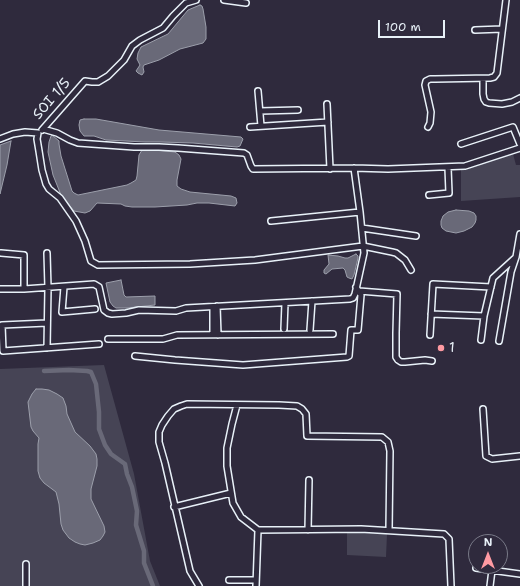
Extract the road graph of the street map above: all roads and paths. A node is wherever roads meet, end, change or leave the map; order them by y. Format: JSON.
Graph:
{"nodes":[{"id":1,"x":196,"y":0,"type":"edge"},
{"id":2,"x":224,"y":0,"type":"edge"},
{"id":3,"x":506,"y":0,"type":"edge"},
{"id":4,"x":246,"y":3,"type":"dead end"},
{"id":5,"x":502,"y":29,"type":"junction"},
{"id":6,"x":475,"y":30,"type":"dead end"},
{"id":7,"x":483,"y":78,"type":"junction"},
{"id":8,"x":258,"y":91,"type":"dead end"},
{"id":9,"x":520,"y":98,"type":"edge"},
{"id":10,"x":327,"y":104,"type":"dead end"},
{"id":11,"x":298,"y":110,"type":"dead end"},
{"id":12,"x":260,"y":111,"type":"junction"},
{"id":13,"x":328,"y":122,"type":"junction"},
{"id":14,"x":250,"y":126,"type":"dead end"},
{"id":15,"x":261,"y":126,"type":"junction"},
{"id":16,"x":428,"y":127,"type":"dead end"},
{"id":17,"x":43,"y":129,"type":"junction"},
{"id":18,"x":38,"y":133,"type":"junction"},
{"id":19,"x":0,"y":139,"type":"edge"},
{"id":20,"x":461,"y":144,"type":"dead end"},
{"id":21,"x":520,"y":144,"type":"edge"},
{"id":22,"x":520,"y":148,"type":"edge"},
{"id":23,"x":354,"y":168,"type":"junction"},
{"id":24,"x":448,"y":168,"type":"junction"},
{"id":25,"x":330,"y":169,"type":"junction"},
{"id":26,"x":429,"y":195,"type":"dead end"},
{"id":27,"x":360,"y":212,"type":"junction"},
{"id":28,"x":271,"y":221,"type":"dead end"},
{"id":29,"x":362,"y":228,"type":"junction"},
{"id":30,"x":520,"y":234,"type":"edge"},
{"id":31,"x":416,"y":236,"type":"dead end"},
{"id":32,"x":363,"y":246,"type":"junction"},
{"id":33,"x":1,"y":253,"type":"edge"},
{"id":34,"x":47,"y":253,"type":"dead end"},
{"id":35,"x":516,"y":257,"type":"junction"},
{"id":36,"x":411,"y":270,"type":"dead end"},
{"id":37,"x":64,"y":287,"type":"junction"},
{"id":38,"x":491,"y":287,"type":"junction"},
{"id":39,"x":48,"y":288,"type":"junction"},
{"id":40,"x":0,"y":289,"type":"edge"},
{"id":41,"x":24,"y":289,"type":"junction"},
{"id":42,"x":358,"y":289,"type":"junction"},
{"id":43,"x":353,"y":298,"type":"junction"},
{"id":44,"x":361,"y":298,"type":"junction"},
{"id":45,"x":312,"y":301,"type":"junction"},
{"id":46,"x":285,"y":303,"type":"junction"},
{"id":47,"x":215,"y":307,"type":"junction"},
{"id":48,"x":95,"y":309,"type":"dead end"},
{"id":49,"x":431,"y":314,"type":"junction"},
{"id":50,"x":484,"y":316,"type":"junction"},
{"id":51,"x":47,"y":323,"type":"junction"},
{"id":52,"x":284,"y":329,"type":"dead end"},
{"id":53,"x":310,"y":330,"type":"dead end"},
{"id":54,"x":333,"y":334,"type":"dead end"},
{"id":55,"x":215,"y":335,"type":"junction"},
{"id":56,"x":430,"y":335,"type":"dead end"},
{"id":57,"x":108,"y":339,"type":"dead end"},
{"id":58,"x":481,"y":340,"type":"dead end"},
{"id":59,"x":499,"y":341,"type":"dead end"},
{"id":60,"x":99,"y":344,"type":"dead end"},
{"id":61,"x":47,"y":348,"type":"junction"},
{"id":62,"x":135,"y":356,"type":"dead end"},
{"id":63,"x":432,"y":361,"type":"dead end"},
{"id":64,"x":237,"y":405,"type":"junction"},
{"id":65,"x":483,"y":409,"type":"dead end"},
{"id":66,"x":520,"y":456,"type":"edge"},
{"id":67,"x":309,"y":480,"type":"dead end"},
{"id":68,"x":231,"y":493,"type":"junction"},
{"id":69,"x":174,"y":507,"type":"junction"},
{"id":70,"x":258,"y":530,"type":"junction"},
{"id":71,"x":308,"y":530,"type":"junction"},
{"id":72,"x":389,"y":530,"type":"junction"},
{"id":73,"x":26,"y":564,"type":"dead end"},
{"id":74,"x":508,"y":572,"type":"edge"},
{"id":75,"x":492,"y":574,"type":"edge"},
{"id":76,"x":520,"y":574,"type":"edge"},
{"id":77,"x":229,"y":580,"type":"dead end"},
{"id":78,"x":256,"y":580,"type":"junction"},
{"id":79,"x":26,"y":586,"type":"edge"},
{"id":80,"x":199,"y":586,"type":"edge"},
{"id":81,"x":256,"y":586,"type":"edge"},
{"id":82,"x":451,"y":586,"type":"edge"},
{"id":83,"x":490,"y":586,"type":"edge"}],
"edges":[{"from":1,"to":17,"type":"street","name":"SOI 1/5"},
{"from":2,"to":4,"type":"street"},
{"from":3,"to":5,"type":"street"},
{"from":5,"to":6,"type":"street"},
{"from":5,"to":7,"type":"street"},
{"from":7,"to":9,"type":"street"},
{"from":7,"to":16,"type":"street"},
{"from":8,"to":12,"type":"street"},
{"from":10,"to":13,"type":"street"},
{"from":11,"to":12,"type":"street"},
{"from":12,"to":15,"type":"street"},
{"from":13,"to":15,"type":"street"},
{"from":13,"to":25,"type":"street"},
{"from":14,"to":15,"type":"street"},
{"from":17,"to":18,"type":"street","name":"SOI 1/5"},
{"from":17,"to":25,"type":"street"},
{"from":18,"to":19,"type":"street"},
{"from":18,"to":32,"type":"street"},
{"from":20,"to":21,"type":"street"},
{"from":22,"to":24,"type":"street"},
{"from":23,"to":24,"type":"street"},
{"from":23,"to":25,"type":"street"},
{"from":23,"to":27,"type":"street"},
{"from":24,"to":26,"type":"street"},
{"from":27,"to":28,"type":"street"},
{"from":27,"to":29,"type":"street"},
{"from":29,"to":31,"type":"street"},
{"from":29,"to":32,"type":"street"},
{"from":30,"to":35,"type":"street"},
{"from":32,"to":36,"type":"street"},
{"from":32,"to":42,"type":"street"},
{"from":33,"to":41,"type":"street"},
{"from":34,"to":39,"type":"street"},
{"from":35,"to":38,"type":"street"},
{"from":35,"to":59,"type":"street"},
{"from":37,"to":39,"type":"street"},
{"from":37,"to":47,"type":"street"},
{"from":37,"to":48,"type":"street"},
{"from":38,"to":49,"type":"street"},
{"from":38,"to":50,"type":"street"},
{"from":39,"to":41,"type":"street"},
{"from":39,"to":51,"type":"street"},
{"from":40,"to":41,"type":"street"},
{"from":42,"to":43,"type":"street"},
{"from":42,"to":44,"type":"street"},
{"from":42,"to":63,"type":"street"},
{"from":43,"to":44,"type":"street"},
{"from":43,"to":45,"type":"street"},
{"from":44,"to":62,"type":"street"},
{"from":45,"to":46,"type":"street"},
{"from":45,"to":53,"type":"street"},
{"from":46,"to":47,"type":"street"},
{"from":46,"to":52,"type":"street"},
{"from":47,"to":55,"type":"street"},
{"from":49,"to":50,"type":"street"},
{"from":49,"to":56,"type":"street"},
{"from":50,"to":58,"type":"street"},
{"from":51,"to":61,"type":"street"},
{"from":51,"to":61,"type":"street"},
{"from":54,"to":55,"type":"street"},
{"from":55,"to":57,"type":"street"},
{"from":60,"to":61,"type":"street"},
{"from":64,"to":68,"type":"street"},
{"from":64,"to":69,"type":"street"},
{"from":64,"to":72,"type":"street"},
{"from":65,"to":66,"type":"street"},
{"from":67,"to":71,"type":"street"},
{"from":68,"to":69,"type":"street"},
{"from":68,"to":70,"type":"street"},
{"from":69,"to":80,"type":"street"},
{"from":70,"to":71,"type":"street"},
{"from":70,"to":78,"type":"street"},
{"from":71,"to":72,"type":"street"},
{"from":72,"to":82,"type":"street"},
{"from":73,"to":79,"type":"street"},
{"from":74,"to":76,"type":"street"},
{"from":75,"to":83,"type":"street"},
{"from":77,"to":78,"type":"street"},
{"from":78,"to":81,"type":"street"}]}
